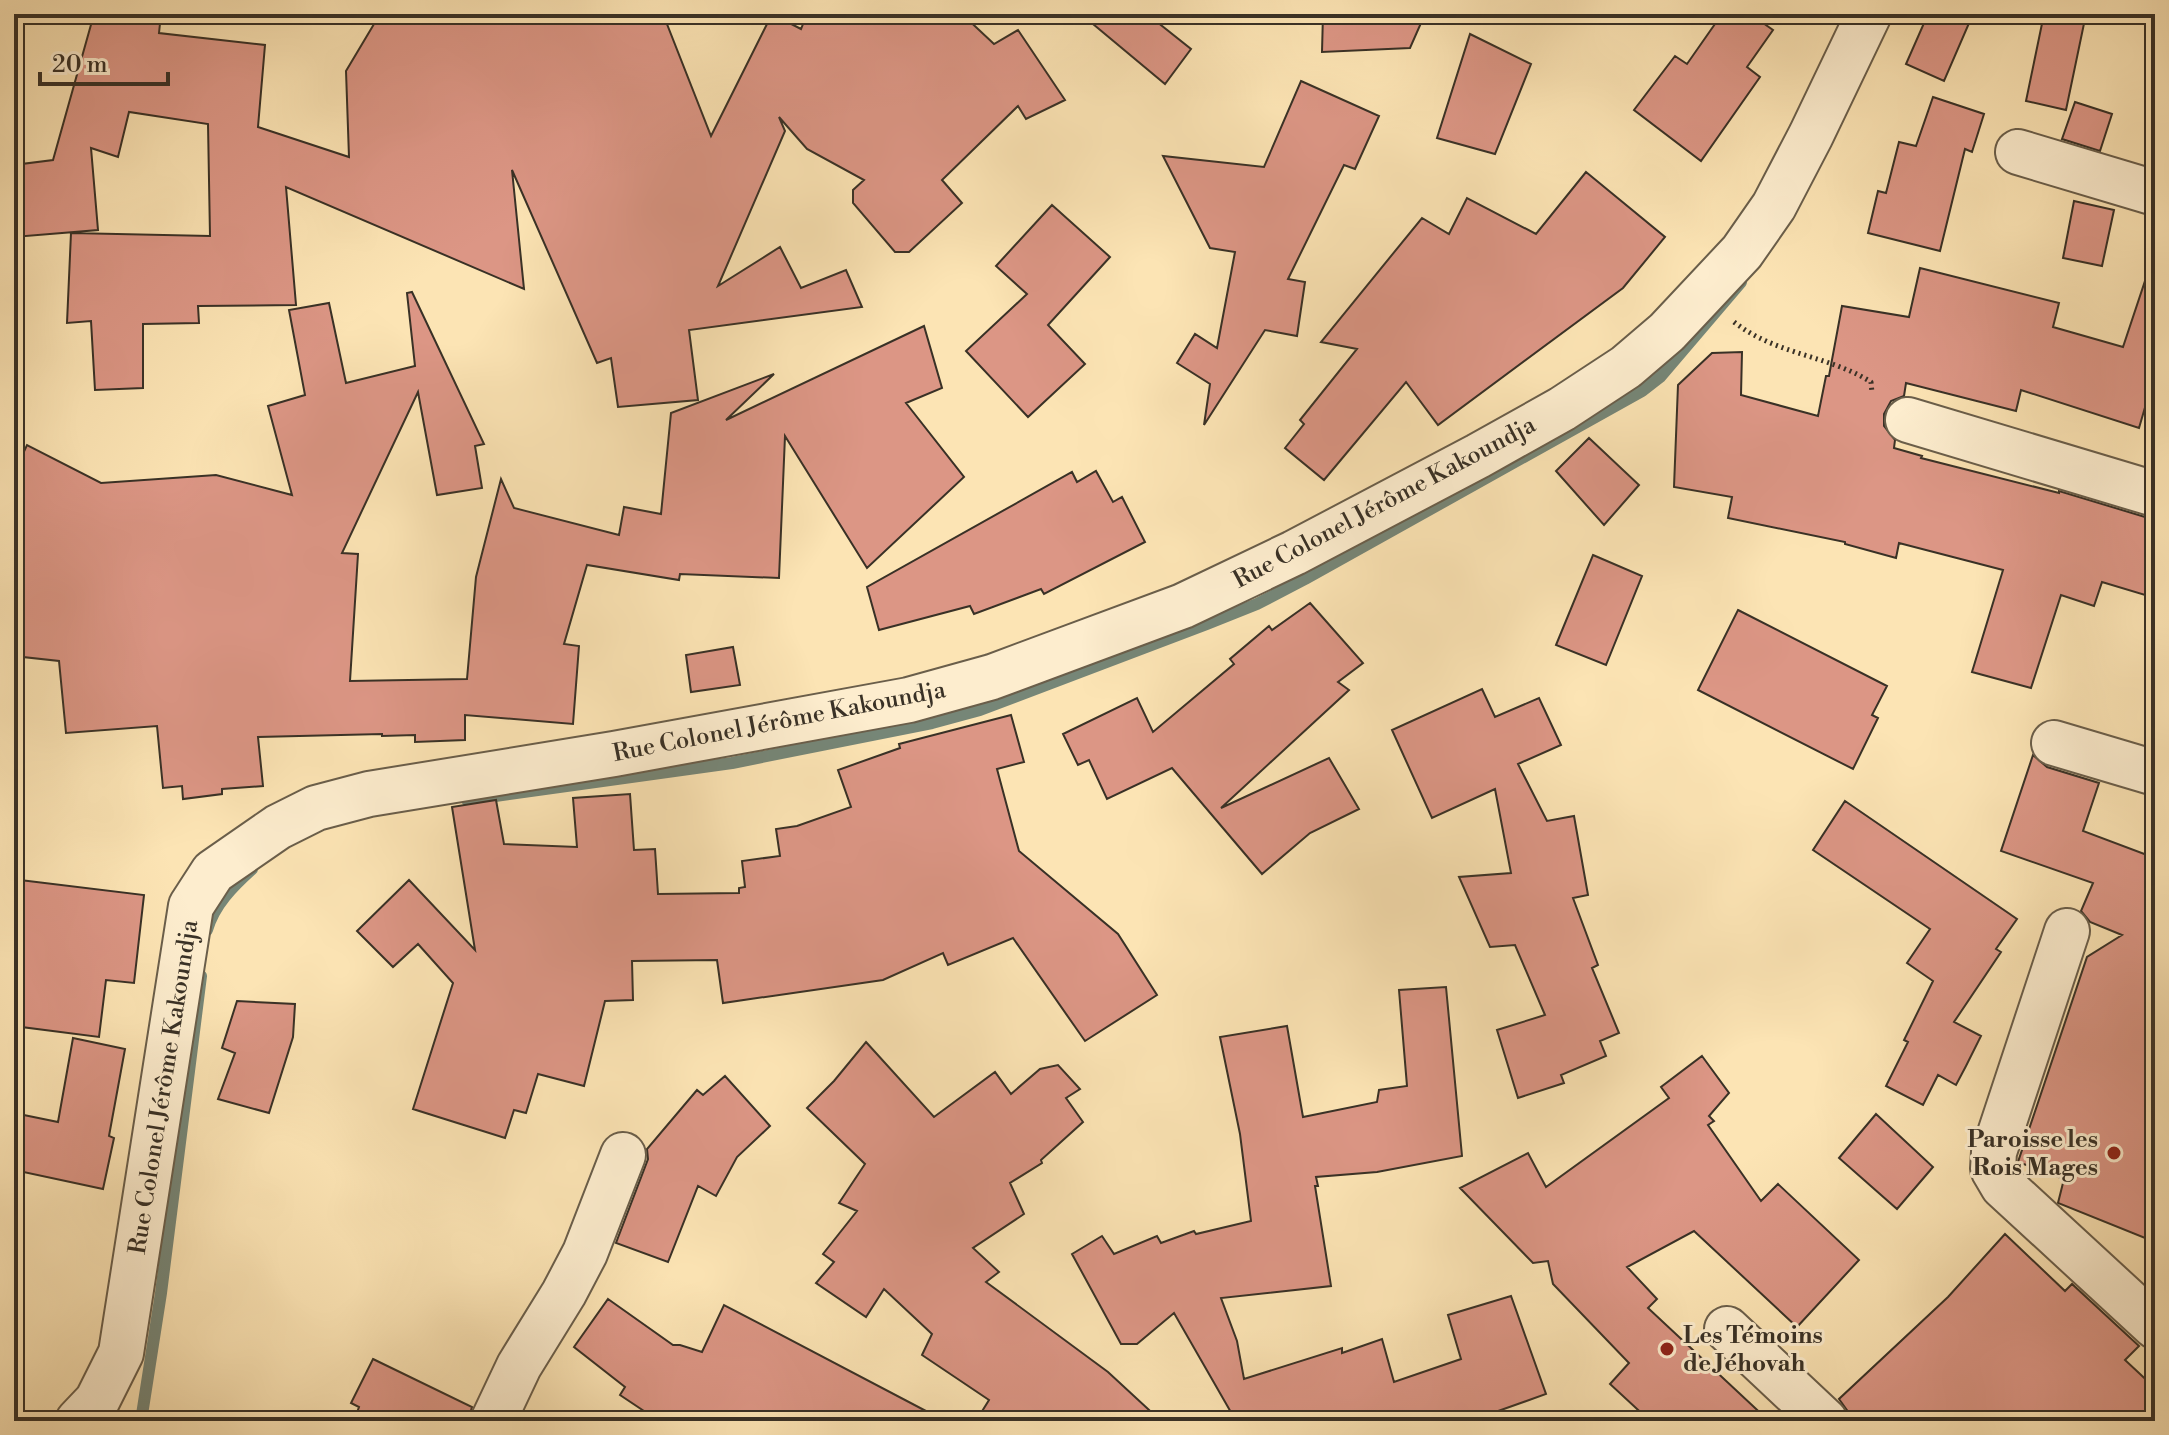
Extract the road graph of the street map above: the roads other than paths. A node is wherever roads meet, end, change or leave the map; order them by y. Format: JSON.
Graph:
{"nodes":[{"id":1,"x":1869,"y":14,"type":"edge"},
{"id":2,"x":2018,"y":152,"type":"dead end"},
{"id":3,"x":2155,"y":193,"type":"edge"},
{"id":4,"x":1908,"y":420,"type":"road end"},
{"id":5,"x":2155,"y":494,"type":"edge"},
{"id":6,"x":2054,"y":743,"type":"dead end"},
{"id":7,"x":2155,"y":773,"type":"edge"},
{"id":8,"x":2067,"y":931,"type":"dead end"},
{"id":9,"x":623,"y":1155,"type":"dead end"},
{"id":10,"x":2155,"y":1326,"type":"edge"},
{"id":11,"x":1727,"y":1329,"type":"dead end"},
{"id":12,"x":78,"y":1421,"type":"edge"},
{"id":13,"x":493,"y":1421,"type":"edge"},
{"id":14,"x":1825,"y":1421,"type":"edge"}],
"edges":[{"from":1,"to":12,"type":"street","name":"Rue Colonel Jérôme Kakoundja"},
{"from":2,"to":3,"type":"street"},
{"from":4,"to":5,"type":"street"},
{"from":6,"to":7,"type":"street"},
{"from":8,"to":10,"type":"street"},
{"from":9,"to":13,"type":"street"},
{"from":11,"to":14,"type":"street"}]}
